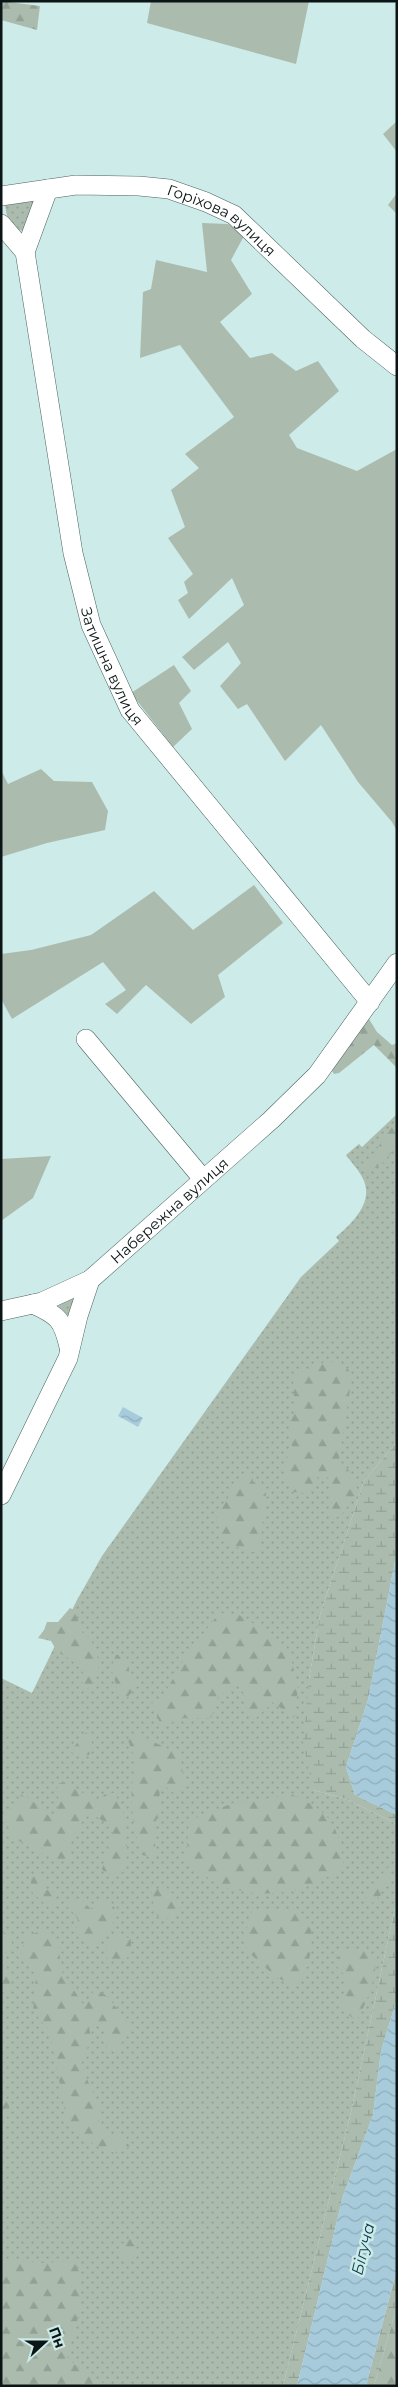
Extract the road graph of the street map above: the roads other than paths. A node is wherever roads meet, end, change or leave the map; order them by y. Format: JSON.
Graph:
{"nodes":[{"id":1,"x":48,"y":189,"type":"junction"},
{"id":2,"x":1,"y":196,"type":"edge"},
{"id":3,"x":1,"y":224,"type":"edge"},
{"id":4,"x":25,"y":252,"type":"junction"},
{"id":5,"x":397,"y":366,"type":"edge"},
{"id":6,"x":397,"y":963,"type":"edge"},
{"id":7,"x":370,"y":1002,"type":"junction"},
{"id":8,"x":86,"y":1039,"type":"dead end"},
{"id":9,"x":204,"y":1179,"type":"junction"},
{"id":10,"x":90,"y":1280,"type":"junction"},
{"id":11,"x":33,"y":1304,"type":"junction"},
{"id":12,"x":1,"y":1311,"type":"edge"},
{"id":13,"x":70,"y":1351,"type":"junction"},
{"id":14,"x":1,"y":1495,"type":"edge"}],
"edges":[{"from":1,"to":2,"type":"street","name":"Горіхова вулиця"},
{"from":1,"to":4,"type":"street","name":"Затишна вулиця"},
{"from":1,"to":5,"type":"street","name":"Горіхова вулиця"},
{"from":3,"to":4,"type":"street"},
{"from":4,"to":7,"type":"street","name":"Затишна вулиця"},
{"from":6,"to":7,"type":"street","name":"Набережна вулиця"},
{"from":7,"to":9,"type":"street","name":"Набережна вулиця"},
{"from":8,"to":9,"type":"street"},
{"from":9,"to":10,"type":"street","name":"Набережна вулиця"},
{"from":10,"to":11,"type":"street"},
{"from":10,"to":13,"type":"street"},
{"from":11,"to":12,"type":"street"},
{"from":11,"to":13,"type":"street"},
{"from":13,"to":14,"type":"street"}]}
